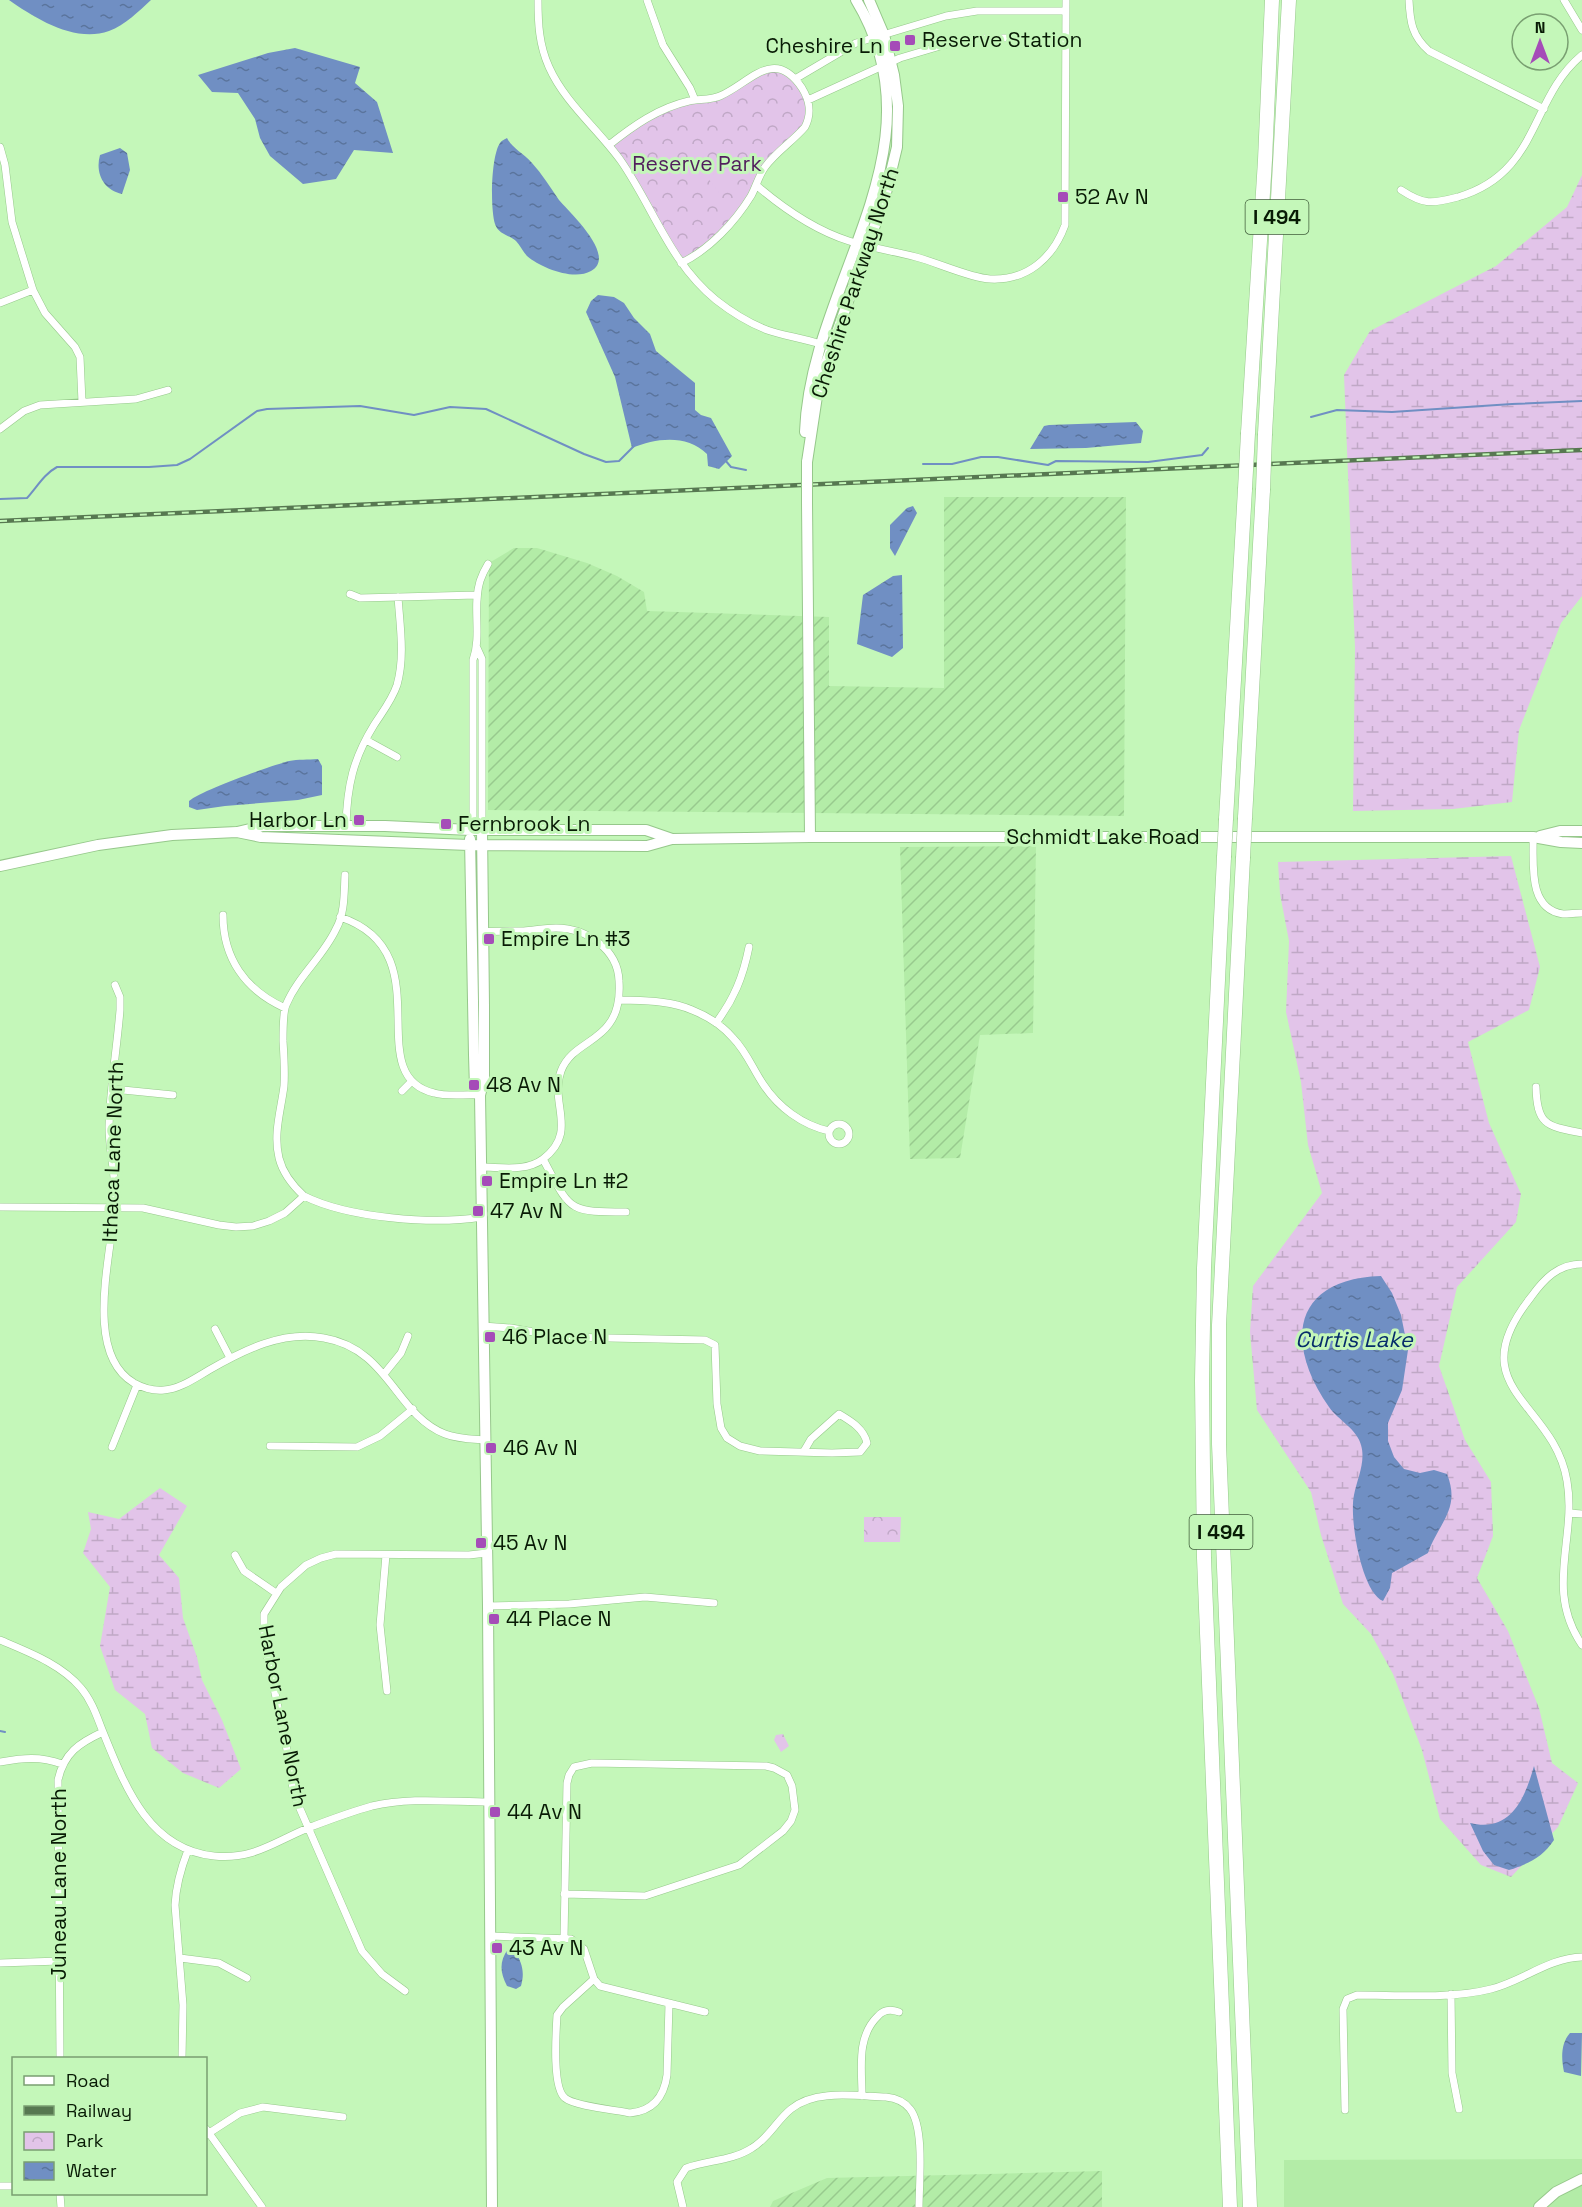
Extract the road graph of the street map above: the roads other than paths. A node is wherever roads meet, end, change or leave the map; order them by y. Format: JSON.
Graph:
{"nodes":[{"id":1,"x":538,"y":0,"type":"edge"},
{"id":2,"x":647,"y":0,"type":"edge"},
{"id":3,"x":856,"y":0,"type":"edge"},
{"id":4,"x":869,"y":0,"type":"edge"},
{"id":5,"x":1066,"y":0,"type":"edge"},
{"id":6,"x":1272,"y":0,"type":"edge"},
{"id":7,"x":1289,"y":0,"type":"edge"},
{"id":8,"x":1409,"y":0,"type":"edge"},
{"id":9,"x":1564,"y":0,"type":"edge"},
{"id":10,"x":1066,"y":11,"type":"junction"},
{"id":11,"x":1582,"y":30,"type":"edge"},
{"id":12,"x":879,"y":36,"type":"junction"},
{"id":13,"x":1066,"y":38,"type":"junction"},
{"id":14,"x":1582,"y":55,"type":"edge"},
{"id":15,"x":887,"y":64,"type":"junction"},
{"id":16,"x":795,"y":79,"type":"junction"},
{"id":17,"x":695,"y":100,"type":"junction"},
{"id":18,"x":808,"y":100,"type":"junction"},
{"id":19,"x":1544,"y":109,"type":"junction"},
{"id":20,"x":609,"y":145,"type":"junction"},
{"id":21,"x":0,"y":147,"type":"edge"},
{"id":22,"x":756,"y":185,"type":"junction"},
{"id":23,"x":1401,"y":190,"type":"dead end"},
{"id":24,"x":4,"y":200,"type":"edge"},
{"id":25,"x":861,"y":244,"type":"junction"},
{"id":26,"x":681,"y":263,"type":"junction"},
{"id":27,"x":33,"y":290,"type":"junction"},
{"id":28,"x":0,"y":303,"type":"edge"},
{"id":29,"x":820,"y":344,"type":"junction"},
{"id":30,"x":168,"y":390,"type":"dead end"},
{"id":31,"x":82,"y":402,"type":"junction"},
{"id":32,"x":0,"y":429,"type":"edge"},
{"id":33,"x":807,"y":462,"type":"junction"},
{"id":34,"x":488,"y":564,"type":"dead end"},
{"id":35,"x":350,"y":594,"type":"dead end"},
{"id":36,"x":477,"y":595,"type":"junction"},
{"id":37,"x":398,"y":597,"type":"junction"},
{"id":38,"x":477,"y":648,"type":"junction"},
{"id":39,"x":366,"y":740,"type":"junction"},
{"id":40,"x":397,"y":757,"type":"dead end"},
{"id":41,"x":345,"y":826,"type":"junction"},
{"id":42,"x":477,"y":830,"type":"junction"},
{"id":43,"x":1582,"y":831,"type":"edge"},
{"id":44,"x":237,"y":832,"type":"junction"},
{"id":45,"x":810,"y":837,"type":"junction"},
{"id":46,"x":1533,"y":837,"type":"junction"},
{"id":47,"x":672,"y":839,"type":"junction"},
{"id":48,"x":1582,"y":843,"type":"edge"},
{"id":49,"x":470,"y":845,"type":"junction"},
{"id":50,"x":482,"y":845,"type":"junction"},
{"id":51,"x":0,"y":866,"type":"edge"},
{"id":52,"x":345,"y":875,"type":"dead end"},
{"id":53,"x":1582,"y":913,"type":"edge"},
{"id":54,"x":223,"y":915,"type":"dead end"},
{"id":55,"x":340,"y":917,"type":"junction"},
{"id":56,"x":483,"y":932,"type":"junction"},
{"id":57,"x":749,"y":948,"type":"dead end"},
{"id":58,"x":115,"y":985,"type":"dead end"},
{"id":59,"x":619,"y":1000,"type":"junction"},
{"id":60,"x":285,"y":1008,"type":"junction"},
{"id":61,"x":716,"y":1023,"type":"junction"},
{"id":62,"x":412,"y":1081,"type":"junction"},
{"id":63,"x":1536,"y":1087,"type":"dead end"},
{"id":64,"x":113,"y":1089,"type":"junction"},
{"id":65,"x":402,"y":1091,"type":"dead end"},
{"id":66,"x":173,"y":1095,"type":"dead end"},
{"id":67,"x":480,"y":1095,"type":"junction"},
{"id":68,"x":829,"y":1131,"type":"dead end"},
{"id":69,"x":1582,"y":1133,"type":"edge"},
{"id":70,"x":543,"y":1159,"type":"junction"},
{"id":71,"x":481,"y":1167,"type":"junction"},
{"id":72,"x":304,"y":1196,"type":"junction"},
{"id":73,"x":0,"y":1207,"type":"edge"},
{"id":74,"x":115,"y":1207,"type":"junction"},
{"id":75,"x":626,"y":1212,"type":"dead end"},
{"id":76,"x":482,"y":1217,"type":"junction"},
{"id":77,"x":1582,"y":1264,"type":"edge"},
{"id":78,"x":483,"y":1326,"type":"junction"},
{"id":79,"x":215,"y":1329,"type":"dead end"},
{"id":80,"x":408,"y":1336,"type":"dead end"},
{"id":81,"x":230,"y":1358,"type":"junction"},
{"id":82,"x":384,"y":1374,"type":"junction"},
{"id":83,"x":137,"y":1385,"type":"junction"},
{"id":84,"x":413,"y":1409,"type":"junction"},
{"id":85,"x":485,"y":1440,"type":"junction"},
{"id":86,"x":270,"y":1446,"type":"dead end"},
{"id":87,"x":112,"y":1447,"type":"dead end"},
{"id":88,"x":804,"y":1451,"type":"junction"},
{"id":89,"x":1569,"y":1513,"type":"junction"},
{"id":90,"x":1582,"y":1514,"type":"edge"},
{"id":91,"x":487,"y":1553,"type":"junction"},
{"id":92,"x":235,"y":1555,"type":"dead end"},
{"id":93,"x":386,"y":1555,"type":"junction"},
{"id":94,"x":276,"y":1593,"type":"junction"},
{"id":95,"x":714,"y":1604,"type":"dead end"},
{"id":96,"x":488,"y":1605,"type":"junction"},
{"id":97,"x":0,"y":1640,"type":"edge"},
{"id":98,"x":1582,"y":1645,"type":"edge"},
{"id":99,"x":387,"y":1691,"type":"dead end"},
{"id":100,"x":103,"y":1732,"type":"junction"},
{"id":101,"x":0,"y":1762,"type":"edge"},
{"id":102,"x":62,"y":1764,"type":"junction"},
{"id":103,"x":490,"y":1802,"type":"junction"},
{"id":104,"x":307,"y":1828,"type":"junction"},
{"id":105,"x":188,"y":1850,"type":"junction"},
{"id":106,"x":564,"y":1894,"type":"junction"},
{"id":107,"x":491,"y":1936,"type":"junction"},
{"id":108,"x":564,"y":1938,"type":"junction"},
{"id":109,"x":1582,"y":1957,"type":"edge"},
{"id":110,"x":180,"y":1958,"type":"junction"},
{"id":111,"x":60,"y":1961,"type":"junction"},
{"id":112,"x":0,"y":1963,"type":"edge"},
{"id":113,"x":248,"y":1978,"type":"dead end"},
{"id":114,"x":594,"y":1980,"type":"junction"},
{"id":115,"x":405,"y":1991,"type":"dead end"},
{"id":116,"x":1451,"y":1994,"type":"junction"},
{"id":117,"x":669,"y":2004,"type":"junction"},
{"id":118,"x":705,"y":2012,"type":"dead end"},
{"id":119,"x":899,"y":2012,"type":"dead end"},
{"id":120,"x":60,"y":2057,"type":"edge"},
{"id":121,"x":182,"y":2057,"type":"edge"},
{"id":122,"x":862,"y":2096,"type":"junction"},
{"id":123,"x":1459,"y":2109,"type":"dead end"},
{"id":124,"x":1345,"y":2110,"type":"dead end"},
{"id":125,"x":343,"y":2117,"type":"dead end"},
{"id":126,"x":207,"y":2132,"type":"edge"},
{"id":127,"x":207,"y":2134,"type":"edge"},
{"id":128,"x":1228,"y":2144,"type":"junction"},
{"id":129,"x":1582,"y":2179,"type":"edge"},
{"id":130,"x":1542,"y":2204,"type":"edge"},
{"id":131,"x":262,"y":2207,"type":"edge"},
{"id":132,"x":492,"y":2207,"type":"edge"},
{"id":133,"x":683,"y":2207,"type":"edge"},
{"id":134,"x":919,"y":2207,"type":"edge"},
{"id":135,"x":1221,"y":2207,"type":"edge"},
{"id":136,"x":1230,"y":2207,"type":"edge"},
{"id":137,"x":1250,"y":2207,"type":"edge"}],
"edges":[{"from":1,"to":20,"type":"street"},
{"from":2,"to":17,"type":"street"},
{"from":3,"to":12,"type":"street","name":"Cheshire Parkway North"},
{"from":4,"to":12,"type":"street","name":"Cheshire Parkway North"},
{"from":5,"to":10,"type":"street"},
{"from":6,"to":128,"type":"highway","number":"I 494","bridge":true},
{"from":7,"to":137,"type":"highway","number":"I 494","bridge":true},
{"from":8,"to":19,"type":"street"},
{"from":9,"to":11,"type":"street"},
{"from":10,"to":12,"type":"street"},
{"from":10,"to":13,"type":"street"},
{"from":12,"to":15,"type":"street","name":"Cheshire Parkway North"},
{"from":12,"to":16,"type":"street"},
{"from":13,"to":15,"type":"street"},
{"from":13,"to":25,"type":"street"},
{"from":14,"to":19,"type":"street"},
{"from":15,"to":18,"type":"street"},
{"from":15,"to":25,"type":"street","name":"Cheshire Parkway North"},
{"from":16,"to":17,"type":"street"},
{"from":16,"to":18,"type":"street"},
{"from":17,"to":20,"type":"street"},
{"from":18,"to":22,"type":"street"},
{"from":19,"to":23,"type":"street"},
{"from":20,"to":26,"type":"street"},
{"from":21,"to":24,"type":"street"},
{"from":22,"to":25,"type":"street"},
{"from":22,"to":26,"type":"street"},
{"from":24,"to":27,"type":"street"},
{"from":25,"to":29,"type":"street","name":"Cheshire Parkway North"},
{"from":25,"to":33,"type":"street","name":"Cheshire Parkway North"},
{"from":26,"to":29,"type":"street"},
{"from":27,"to":28,"type":"street"},
{"from":27,"to":31,"type":"street"},
{"from":29,"to":33,"type":"street","name":"Cheshire Parkway North"},
{"from":30,"to":31,"type":"street"},
{"from":31,"to":32,"type":"street"},
{"from":33,"to":45,"type":"street","name":"Cheshire Parkway North","bridge":true},
{"from":34,"to":36,"type":"street"},
{"from":35,"to":37,"type":"street"},
{"from":36,"to":37,"type":"street"},
{"from":36,"to":38,"type":"street"},
{"from":37,"to":39,"type":"street"},
{"from":38,"to":42,"type":"street"},
{"from":38,"to":42,"type":"street"},
{"from":39,"to":40,"type":"street"},
{"from":39,"to":41,"type":"street"},
{"from":41,"to":42,"type":"street","name":"Schmidt Lake Road"},
{"from":41,"to":44,"type":"street","name":"Schmidt Lake Road"},
{"from":42,"to":47,"type":"street","name":"Schmidt Lake Road"},
{"from":42,"to":49,"type":"street"},
{"from":42,"to":50,"type":"street"},
{"from":43,"to":46,"type":"street","name":"Schmidt Lake Road"},
{"from":44,"to":49,"type":"street","name":"Schmidt Lake Road"},
{"from":44,"to":51,"type":"street","name":"Schmidt Lake Road"},
{"from":45,"to":46,"type":"street","name":"Schmidt Lake Road"},
{"from":45,"to":47,"type":"street","name":"Schmidt Lake Road"},
{"from":46,"to":48,"type":"street","name":"Schmidt Lake Road"},
{"from":46,"to":53,"type":"street"},
{"from":47,"to":50,"type":"street","name":"Schmidt Lake Road"},
{"from":49,"to":50,"type":"street","name":"Schmidt Lake Road"},
{"from":49,"to":67,"type":"street"},
{"from":50,"to":56,"type":"street"},
{"from":52,"to":55,"type":"street"},
{"from":54,"to":60,"type":"street"},
{"from":55,"to":60,"type":"street"},
{"from":55,"to":62,"type":"street"},
{"from":56,"to":59,"type":"street"},
{"from":56,"to":67,"type":"street"},
{"from":57,"to":61,"type":"street"},
{"from":58,"to":64,"type":"street","name":"Ithaca Lane North"},
{"from":59,"to":61,"type":"street"},
{"from":59,"to":70,"type":"street"},
{"from":60,"to":72,"type":"street"},
{"from":61,"to":68,"type":"street"},
{"from":62,"to":65,"type":"street"},
{"from":62,"to":67,"type":"street"},
{"from":63,"to":69,"type":"street"},
{"from":64,"to":66,"type":"street"},
{"from":64,"to":74,"type":"street","name":"Ithaca Lane North"},
{"from":67,"to":71,"type":"street"},
{"from":70,"to":71,"type":"street"},
{"from":70,"to":75,"type":"street"},
{"from":71,"to":76,"type":"street"},
{"from":72,"to":74,"type":"street"},
{"from":72,"to":76,"type":"street"},
{"from":73,"to":74,"type":"street"},
{"from":74,"to":83,"type":"street","name":"Ithaca Lane North"},
{"from":76,"to":78,"type":"street"},
{"from":77,"to":89,"type":"street"},
{"from":78,"to":85,"type":"street"},
{"from":78,"to":88,"type":"street"},
{"from":79,"to":81,"type":"street"},
{"from":80,"to":82,"type":"street"},
{"from":81,"to":82,"type":"street"},
{"from":81,"to":83,"type":"street"},
{"from":82,"to":84,"type":"street"},
{"from":83,"to":87,"type":"street"},
{"from":84,"to":85,"type":"street"},
{"from":84,"to":86,"type":"street"},
{"from":85,"to":91,"type":"street"},
{"from":88,"to":88,"type":"street"},
{"from":89,"to":90,"type":"street"},
{"from":89,"to":98,"type":"street"},
{"from":91,"to":93,"type":"street"},
{"from":91,"to":96,"type":"street"},
{"from":92,"to":94,"type":"street"},
{"from":93,"to":94,"type":"street"},
{"from":93,"to":99,"type":"street"},
{"from":94,"to":104,"type":"street","name":"Harbor Lane North"},
{"from":95,"to":96,"type":"street"},
{"from":96,"to":103,"type":"street"},
{"from":97,"to":100,"type":"street"},
{"from":100,"to":102,"type":"street","name":"Juneau Lane North"},
{"from":100,"to":105,"type":"street"},
{"from":101,"to":102,"type":"street"},
{"from":102,"to":111,"type":"street","name":"Juneau Lane North"},
{"from":103,"to":104,"type":"street"},
{"from":103,"to":107,"type":"street"},
{"from":104,"to":105,"type":"street"},
{"from":104,"to":115,"type":"street","name":"Harbor Lane North"},
{"from":105,"to":110,"type":"street"},
{"from":106,"to":106,"type":"street"},
{"from":106,"to":108,"type":"street"},
{"from":107,"to":108,"type":"street"},
{"from":107,"to":132,"type":"street"},
{"from":108,"to":114,"type":"street"},
{"from":109,"to":116,"type":"street"},
{"from":110,"to":113,"type":"street"},
{"from":110,"to":121,"type":"street"},
{"from":111,"to":112,"type":"street"},
{"from":111,"to":120,"type":"street","name":"Juneau Lane North"},
{"from":114,"to":117,"type":"street"},
{"from":114,"to":117,"type":"street"},
{"from":116,"to":123,"type":"street"},
{"from":116,"to":124,"type":"street"},
{"from":117,"to":118,"type":"street"},
{"from":119,"to":122,"type":"street"},
{"from":122,"to":133,"type":"street"},
{"from":122,"to":134,"type":"street"},
{"from":125,"to":126,"type":"street"},
{"from":127,"to":131,"type":"street"},
{"from":128,"to":135,"type":"highway"},
{"from":128,"to":136,"type":"highway","number":"I 494"},
{"from":129,"to":130,"type":"street"}]}
